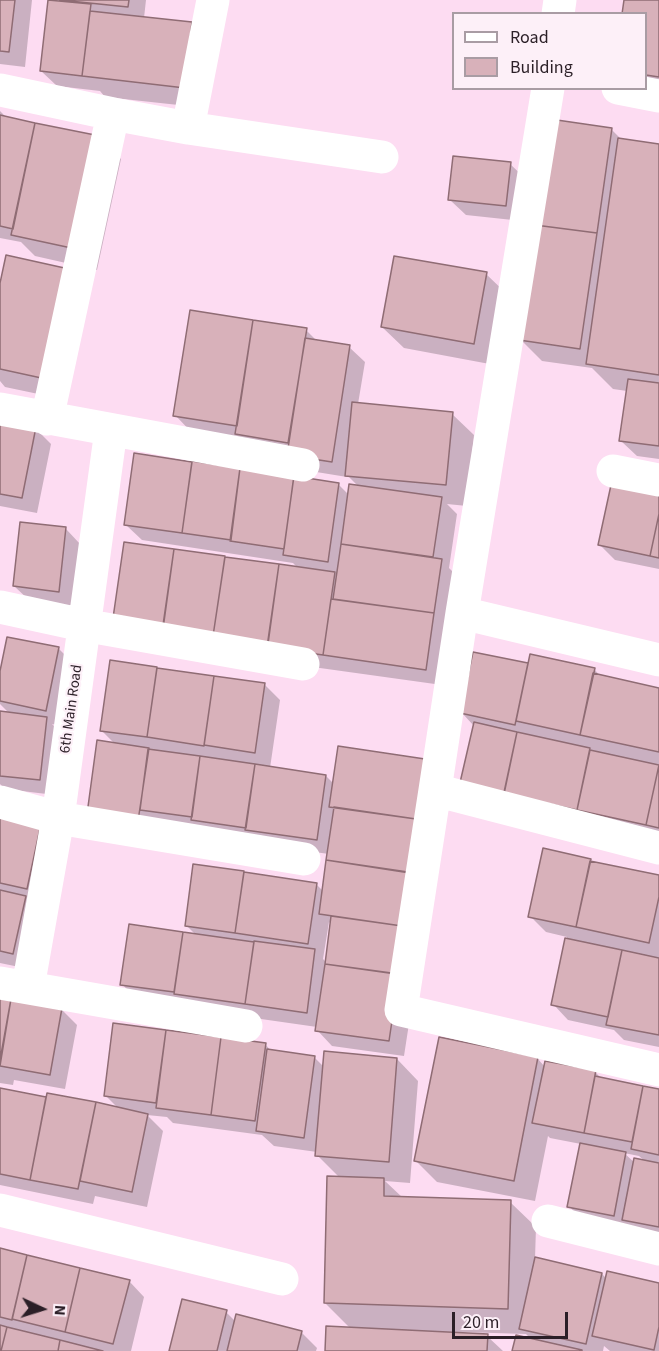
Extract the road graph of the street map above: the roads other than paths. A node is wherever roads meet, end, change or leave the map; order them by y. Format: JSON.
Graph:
{"nodes":[{"id":1,"x":213,"y":0,"type":"edge"},
{"id":2,"x":0,"y":90,"type":"edge"},
{"id":3,"x":548,"y":90,"type":"edge"},
{"id":4,"x":628,"y":90,"type":"edge"},
{"id":5,"x":659,"y":96,"type":"edge"},
{"id":6,"x":113,"y":114,"type":"junction"},
{"id":7,"x":188,"y":128,"type":"junction"},
{"id":8,"x":382,"y":157,"type":"dead end"},
{"id":9,"x":0,"y":409,"type":"edge"},
{"id":10,"x":47,"y":419,"type":"junction"},
{"id":11,"x":111,"y":430,"type":"junction"},
{"id":12,"x":303,"y":465,"type":"dead end"},
{"id":13,"x":613,"y":471,"type":"dead end"},
{"id":14,"x":659,"y":480,"type":"edge"},
{"id":15,"x":0,"y":607,"type":"edge"},
{"id":16,"x":462,"y":613,"type":"junction"},
{"id":17,"x":83,"y":624,"type":"junction"},
{"id":18,"x":659,"y":660,"type":"edge"},
{"id":19,"x":303,"y":664,"type":"dead end"},
{"id":20,"x":435,"y":790,"type":"junction"},
{"id":21,"x":0,"y":802,"type":"edge"},
{"id":22,"x":58,"y":818,"type":"junction"},
{"id":23,"x":659,"y":848,"type":"edge"},
{"id":24,"x":304,"y":859,"type":"dead end"},
{"id":25,"x":14,"y":985,"type":"edge"},
{"id":26,"x":246,"y":1026,"type":"dead end"},
{"id":27,"x":659,"y":1070,"type":"edge"},
{"id":28,"x":0,"y":1210,"type":"edge"},
{"id":29,"x":548,"y":1221,"type":"dead end"},
{"id":30,"x":659,"y":1249,"type":"edge"},
{"id":31,"x":282,"y":1280,"type":"dead end"}],
"edges":[{"from":1,"to":7,"type":"street"},
{"from":2,"to":6,"type":"street"},
{"from":3,"to":16,"type":"street"},
{"from":4,"to":5,"type":"street"},
{"from":6,"to":7,"type":"street"},
{"from":6,"to":10,"type":"street"},
{"from":7,"to":8,"type":"street"},
{"from":9,"to":10,"type":"street"},
{"from":10,"to":11,"type":"street"},
{"from":11,"to":12,"type":"street"},
{"from":11,"to":17,"type":"street","name":"6th Main Road"},
{"from":13,"to":14,"type":"street"},
{"from":15,"to":17,"type":"street"},
{"from":16,"to":18,"type":"street"},
{"from":16,"to":20,"type":"street"},
{"from":17,"to":19,"type":"street"},
{"from":17,"to":22,"type":"street","name":"6th Main Road"},
{"from":20,"to":23,"type":"street"},
{"from":20,"to":27,"type":"street"},
{"from":21,"to":22,"type":"street"},
{"from":22,"to":24,"type":"street"},
{"from":22,"to":25,"type":"street","name":"6th Main Road"},
{"from":25,"to":26,"type":"street"},
{"from":28,"to":31,"type":"street"},
{"from":29,"to":30,"type":"street"}]}
